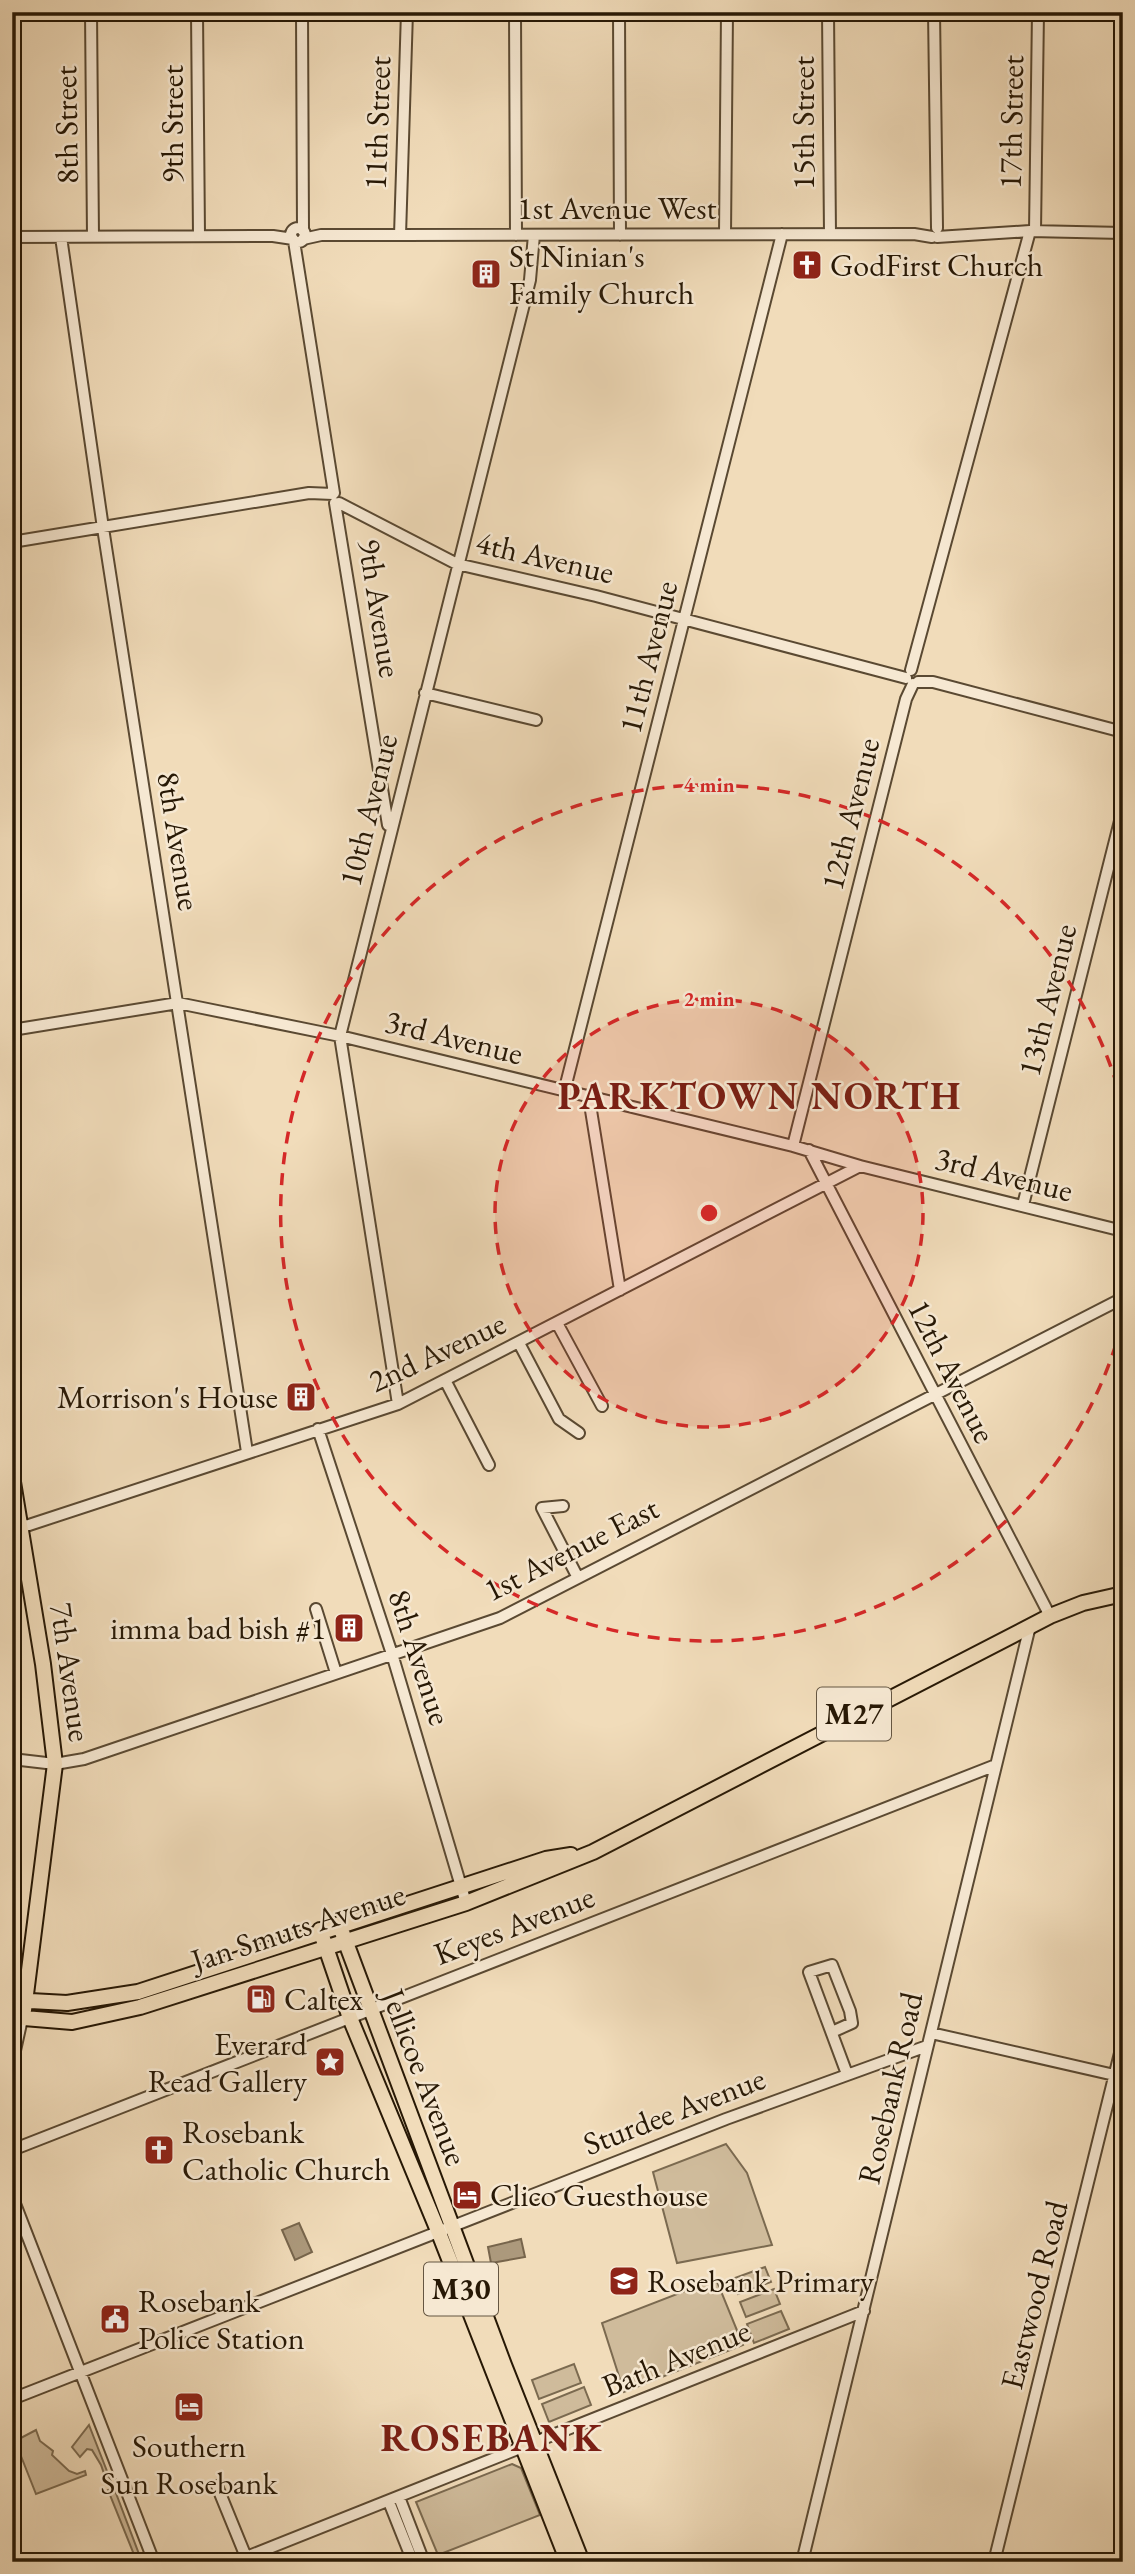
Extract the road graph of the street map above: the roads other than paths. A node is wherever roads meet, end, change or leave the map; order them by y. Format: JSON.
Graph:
{"nodes":[{"id":1,"x":91,"y":12,"type":"edge"},
{"id":2,"x":197,"y":12,"type":"edge"},
{"id":3,"x":302,"y":12,"type":"edge"},
{"id":4,"x":407,"y":12,"type":"edge"},
{"id":5,"x":515,"y":12,"type":"edge"},
{"id":6,"x":619,"y":12,"type":"edge"},
{"id":7,"x":727,"y":12,"type":"edge"},
{"id":8,"x":828,"y":12,"type":"edge"},
{"id":9,"x":934,"y":12,"type":"edge"},
{"id":10,"x":1038,"y":12,"type":"edge"},
{"id":11,"x":935,"y":231,"type":"junction"},
{"id":12,"x":1032,"y":231,"type":"junction"},
{"id":13,"x":1123,"y":233,"type":"edge"},
{"id":14,"x":725,"y":234,"type":"junction"},
{"id":15,"x":782,"y":234,"type":"junction"},
{"id":16,"x":830,"y":234,"type":"junction"},
{"id":17,"x":298,"y":235,"type":"junction"},
{"id":18,"x":400,"y":235,"type":"junction"},
{"id":19,"x":516,"y":235,"type":"junction"},
{"id":20,"x":534,"y":235,"type":"junction"},
{"id":21,"x":620,"y":235,"type":"junction"},
{"id":22,"x":199,"y":236,"type":"junction"},
{"id":23,"x":12,"y":237,"type":"edge"},
{"id":24,"x":61,"y":237,"type":"junction"},
{"id":25,"x":93,"y":237,"type":"junction"},
{"id":26,"x":336,"y":498,"type":"junction"},
{"id":27,"x":103,"y":528,"type":"junction"},
{"id":28,"x":12,"y":542,"type":"edge"},
{"id":29,"x":457,"y":564,"type":"junction"},
{"id":30,"x":684,"y":620,"type":"junction"},
{"id":31,"x":913,"y":677,"type":"junction"},
{"id":32,"x":425,"y":693,"type":"junction"},
{"id":33,"x":536,"y":720,"type":"dead end"},
{"id":34,"x":1123,"y":732,"type":"edge"},
{"id":35,"x":1123,"y":809,"type":"edge"},
{"id":36,"x":389,"y":831,"type":"junction"},
{"id":37,"x":178,"y":1003,"type":"junction"},
{"id":38,"x":12,"y":1030,"type":"edge"},
{"id":39,"x":340,"y":1036,"type":"junction"},
{"id":40,"x":564,"y":1092,"type":"junction"},
{"id":41,"x":589,"y":1098,"type":"junction"},
{"id":42,"x":793,"y":1146,"type":"junction"},
{"id":43,"x":808,"y":1150,"type":"junction"},
{"id":44,"x":860,"y":1166,"type":"junction"},
{"id":45,"x":824,"y":1185,"type":"junction"},
{"id":46,"x":1023,"y":1205,"type":"junction"},
{"id":47,"x":1123,"y":1230,"type":"edge"},
{"id":48,"x":620,"y":1290,"type":"junction"},
{"id":49,"x":1123,"y":1298,"type":"edge"},
{"id":50,"x":557,"y":1323,"type":"junction"},
{"id":51,"x":519,"y":1343,"type":"junction"},
{"id":52,"x":445,"y":1380,"type":"junction"},
{"id":53,"x":934,"y":1395,"type":"junction"},
{"id":54,"x":398,"y":1404,"type":"junction"},
{"id":55,"x":602,"y":1406,"type":"dead end"},
{"id":56,"x":318,"y":1429,"type":"junction"},
{"id":57,"x":579,"y":1433,"type":"dead end"},
{"id":58,"x":247,"y":1452,"type":"junction"},
{"id":59,"x":489,"y":1465,"type":"dead end"},
{"id":60,"x":12,"y":1476,"type":"edge"},
{"id":61,"x":563,"y":1506,"type":"dead end"},
{"id":62,"x":16,"y":1527,"type":"edge"},
{"id":63,"x":577,"y":1576,"type":"junction"},
{"id":64,"x":1123,"y":1594,"type":"edge"},
{"id":65,"x":316,"y":1609,"type":"dead end"},
{"id":66,"x":1050,"y":1616,"type":"junction"},
{"id":67,"x":1030,"y":1626,"type":"junction"},
{"id":68,"x":392,"y":1654,"type":"junction"},
{"id":69,"x":336,"y":1673,"type":"junction"},
{"id":70,"x":12,"y":1759,"type":"edge"},
{"id":71,"x":55,"y":1764,"type":"junction"},
{"id":72,"x":996,"y":1765,"type":"junction"},
{"id":73,"x":593,"y":1852,"type":"junction"},
{"id":74,"x":462,"y":1887,"type":"junction"},
{"id":75,"x":466,"y":1903,"type":"junction"},
{"id":76,"x":339,"y":1924,"type":"junction"},
{"id":77,"x":320,"y":1930,"type":"junction"},
{"id":78,"x":343,"y":1940,"type":"junction"},
{"id":79,"x":325,"y":1947,"type":"junction"},
{"id":80,"x":20,"y":2001,"type":"edge"},
{"id":81,"x":369,"y":2010,"type":"junction"},
{"id":82,"x":17,"y":2018,"type":"edge"},
{"id":83,"x":350,"y":2018,"type":"junction"},
{"id":84,"x":832,"y":2032,"type":"junction"},
{"id":85,"x":930,"y":2033,"type":"junction"},
{"id":86,"x":1123,"y":2041,"type":"edge"},
{"id":87,"x":927,"y":2046,"type":"junction"},
{"id":88,"x":12,"y":2064,"type":"edge"},
{"id":89,"x":847,"y":2074,"type":"junction"},
{"id":90,"x":1119,"y":2076,"type":"edge"},
{"id":91,"x":12,"y":2150,"type":"edge"},
{"id":92,"x":12,"y":2196,"type":"edge"},
{"id":93,"x":446,"y":2230,"type":"junction"},
{"id":94,"x":864,"y":2312,"type":"junction"},
{"id":95,"x":80,"y":2374,"type":"junction"},
{"id":96,"x":12,"y":2399,"type":"edge"},
{"id":97,"x":529,"y":2446,"type":"junction"},
{"id":98,"x":218,"y":2486,"type":"dead end"},
{"id":99,"x":393,"y":2499,"type":"junction"},
{"id":100,"x":246,"y":2557,"type":"junction"},
{"id":101,"x":154,"y":2562,"type":"edge"},
{"id":102,"x":234,"y":2562,"type":"edge"},
{"id":103,"x":413,"y":2562,"type":"edge"},
{"id":104,"x":424,"y":2562,"type":"edge"},
{"id":105,"x":568,"y":2562,"type":"edge"},
{"id":106,"x":582,"y":2562,"type":"edge"},
{"id":107,"x":802,"y":2562,"type":"edge"},
{"id":108,"x":994,"y":2562,"type":"edge"}],
"edges":[{"from":1,"to":25,"type":"street","name":"8th Street"},
{"from":2,"to":22,"type":"street","name":"9th Street"},
{"from":3,"to":17,"type":"street","name":"9th Avenue"},
{"from":4,"to":18,"type":"street","name":"11th Street"},
{"from":5,"to":19,"type":"street"},
{"from":6,"to":21,"type":"street"},
{"from":7,"to":14,"type":"street"},
{"from":8,"to":16,"type":"street","name":"15th Street"},
{"from":9,"to":11,"type":"street"},
{"from":10,"to":12,"type":"street","name":"17th Street"},
{"from":11,"to":12,"type":"street","name":"1st Avenue West"},
{"from":11,"to":16,"type":"street","name":"1st Avenue West"},
{"from":12,"to":13,"type":"street","name":"1st Avenue West"},
{"from":12,"to":31,"type":"street","name":"12th Avenue"},
{"from":14,"to":15,"type":"street","name":"1st Avenue West"},
{"from":14,"to":21,"type":"street","name":"1st Avenue West"},
{"from":15,"to":16,"type":"street","name":"1st Avenue West"},
{"from":15,"to":30,"type":"street","name":"11th Avenue"},
{"from":17,"to":18,"type":"street","name":"1st Avenue West"},
{"from":17,"to":22,"type":"street","name":"1st Avenue West"},
{"from":17,"to":26,"type":"street","name":"9th Avenue"},
{"from":18,"to":19,"type":"street","name":"1st Avenue West"},
{"from":19,"to":20,"type":"street","name":"1st Avenue West"},
{"from":20,"to":21,"type":"street","name":"1st Avenue West"},
{"from":20,"to":29,"type":"street","name":"10th Avenue"},
{"from":22,"to":25,"type":"street","name":"1st Avenue West"},
{"from":23,"to":24,"type":"street","name":"1st Avenue West"},
{"from":24,"to":25,"type":"street","name":"1st Avenue West"},
{"from":24,"to":27,"type":"street","name":"8th Avenue"},
{"from":26,"to":27,"type":"street"},
{"from":26,"to":29,"type":"street","name":"4th Avenue"},
{"from":26,"to":36,"type":"street","name":"9th Avenue"},
{"from":27,"to":28,"type":"street"},
{"from":27,"to":37,"type":"street","name":"8th Avenue"},
{"from":29,"to":30,"type":"street","name":"4th Avenue"},
{"from":29,"to":32,"type":"street","name":"10th Avenue"},
{"from":30,"to":31,"type":"street","name":"4th Avenue"},
{"from":30,"to":40,"type":"street","name":"11th Avenue"},
{"from":31,"to":34,"type":"street","name":"4th Avenue"},
{"from":31,"to":42,"type":"street","name":"12th Avenue"},
{"from":32,"to":33,"type":"street"},
{"from":32,"to":36,"type":"street","name":"10th Avenue"},
{"from":35,"to":46,"type":"street","name":"13th Avenue"},
{"from":36,"to":39,"type":"street","name":"10th Avenue"},
{"from":37,"to":38,"type":"street","name":"3rd Avenue"},
{"from":37,"to":39,"type":"street","name":"3rd Avenue"},
{"from":37,"to":58,"type":"street","name":"8th Avenue"},
{"from":39,"to":40,"type":"street","name":"3rd Avenue"},
{"from":39,"to":54,"type":"street","name":"10th Avenue"},
{"from":40,"to":41,"type":"street","name":"3rd Avenue"},
{"from":41,"to":42,"type":"street","name":"3rd Avenue"},
{"from":41,"to":48,"type":"street"},
{"from":42,"to":43,"type":"street","name":"3rd Avenue"},
{"from":43,"to":44,"type":"street","name":"3rd Avenue"},
{"from":43,"to":45,"type":"street","name":"12th Avenue"},
{"from":44,"to":45,"type":"street","name":"2nd Avenue"},
{"from":44,"to":46,"type":"street","name":"3rd Avenue"},
{"from":45,"to":48,"type":"street","name":"2nd Avenue"},
{"from":45,"to":53,"type":"street","name":"12th Avenue"},
{"from":46,"to":47,"type":"street","name":"3rd Avenue"},
{"from":48,"to":50,"type":"street","name":"2nd Avenue"},
{"from":49,"to":53,"type":"street","name":"1st Avenue East"},
{"from":50,"to":51,"type":"street","name":"2nd Avenue"},
{"from":50,"to":55,"type":"street"},
{"from":51,"to":52,"type":"street","name":"2nd Avenue"},
{"from":51,"to":57,"type":"street"},
{"from":52,"to":54,"type":"street","name":"2nd Avenue"},
{"from":52,"to":59,"type":"street"},
{"from":53,"to":63,"type":"street","name":"1st Avenue East"},
{"from":53,"to":66,"type":"street","name":"12th Avenue"},
{"from":54,"to":56,"type":"street","name":"2nd Avenue"},
{"from":56,"to":58,"type":"street","name":"2nd Avenue"},
{"from":56,"to":68,"type":"street","name":"8th Avenue"},
{"from":58,"to":62,"type":"street","name":"2nd Avenue"},
{"from":60,"to":62,"type":"main road","name":"7th Avenue"},
{"from":61,"to":63,"type":"street"},
{"from":62,"to":71,"type":"main road","name":"7th Avenue"},
{"from":63,"to":68,"type":"street","name":"1st Avenue East"},
{"from":64,"to":66,"type":"main road","name":"Jan Smuts Avenue","number":"M27"},
{"from":65,"to":69,"type":"street"},
{"from":66,"to":67,"type":"main road","name":"Jan Smuts Avenue","number":"M27"},
{"from":67,"to":72,"type":"street","name":"Rosebank Road"},
{"from":67,"to":73,"type":"main road","name":"Jan Smuts Avenue","number":"M27"},
{"from":68,"to":69,"type":"street","name":"1st Avenue East"},
{"from":68,"to":74,"type":"street","name":"8th Avenue"},
{"from":69,"to":71,"type":"street","name":"1st Avenue East"},
{"from":70,"to":71,"type":"street","name":"1st Avenue East"},
{"from":71,"to":80,"type":"main road","name":"7th Avenue"},
{"from":72,"to":81,"type":"street","name":"Keyes Avenue"},
{"from":72,"to":85,"type":"street","name":"Rosebank Road"},
{"from":73,"to":74,"type":"main road","name":"Jan Smuts Avenue","number":"M27"},
{"from":73,"to":75,"type":"main road","name":"Jan Smuts Avenue","number":"M27"},
{"from":74,"to":75,"type":"street","name":"8th Avenue"},
{"from":74,"to":76,"type":"main road","name":"Jan Smuts Avenue","number":"M27"},
{"from":75,"to":78,"type":"main road","name":"Jan Smuts Avenue","number":"M27"},
{"from":76,"to":77,"type":"main road","name":"Jan Smuts Avenue","number":"M27"},
{"from":76,"to":78,"type":"main road","name":"Jellicoe Avenue","number":"M30"},
{"from":77,"to":79,"type":"main road","name":"Jellicoe Avenue","number":"M30"},
{"from":77,"to":80,"type":"main road","name":"Jan Smuts Avenue","number":"M27"},
{"from":78,"to":79,"type":"main road","name":"Jan Smuts Avenue","number":"M27"},
{"from":78,"to":81,"type":"main road","name":"Jellicoe Avenue","number":"M30"},
{"from":79,"to":82,"type":"main road","name":"Jan Smuts Avenue","number":"M27"},
{"from":79,"to":83,"type":"main road","name":"Jellicoe Avenue","number":"M30"},
{"from":80,"to":82,"type":"main road","name":"7th Avenue"},
{"from":81,"to":83,"type":"street","name":"Keyes Avenue"},
{"from":81,"to":93,"type":"main road","name":"Jellicoe Avenue","number":"M30"},
{"from":82,"to":88,"type":"street"},
{"from":83,"to":91,"type":"street","name":"Keyes Avenue"},
{"from":83,"to":93,"type":"main road","name":"Jellicoe Avenue","number":"M30"},
{"from":84,"to":84,"type":"street"},
{"from":84,"to":89,"type":"street"},
{"from":85,"to":87,"type":"street","name":"Rosebank Road"},
{"from":85,"to":90,"type":"street"},
{"from":86,"to":90,"type":"street","name":"Eastwood Road"},
{"from":87,"to":89,"type":"street","name":"Sturdee Avenue"},
{"from":87,"to":94,"type":"street","name":"Rosebank Road"},
{"from":89,"to":93,"type":"street","name":"Sturdee Avenue"},
{"from":90,"to":108,"type":"street","name":"Eastwood Road"},
{"from":92,"to":95,"type":"street"},
{"from":93,"to":95,"type":"street","name":"Sturdee Avenue"},
{"from":93,"to":97,"type":"main road","name":"Jellicoe Avenue","number":"M30"},
{"from":94,"to":97,"type":"street","name":"Bath Avenue"},
{"from":94,"to":107,"type":"street","name":"Rosebank Road"},
{"from":95,"to":96,"type":"street","name":"Sturdee Avenue"},
{"from":95,"to":101,"type":"street"},
{"from":97,"to":99,"type":"street","name":"Bath Avenue"},
{"from":97,"to":105,"type":"main road","name":"Jellicoe Avenue","number":"M30"},
{"from":97,"to":106,"type":"main road","name":"Jellicoe Avenue","number":"M30"},
{"from":98,"to":100,"type":"street"},
{"from":99,"to":100,"type":"street","name":"Bath Avenue"},
{"from":99,"to":103,"type":"street"},
{"from":99,"to":104,"type":"street"},
{"from":100,"to":102,"type":"street","name":"Bath Avenue"}]}
